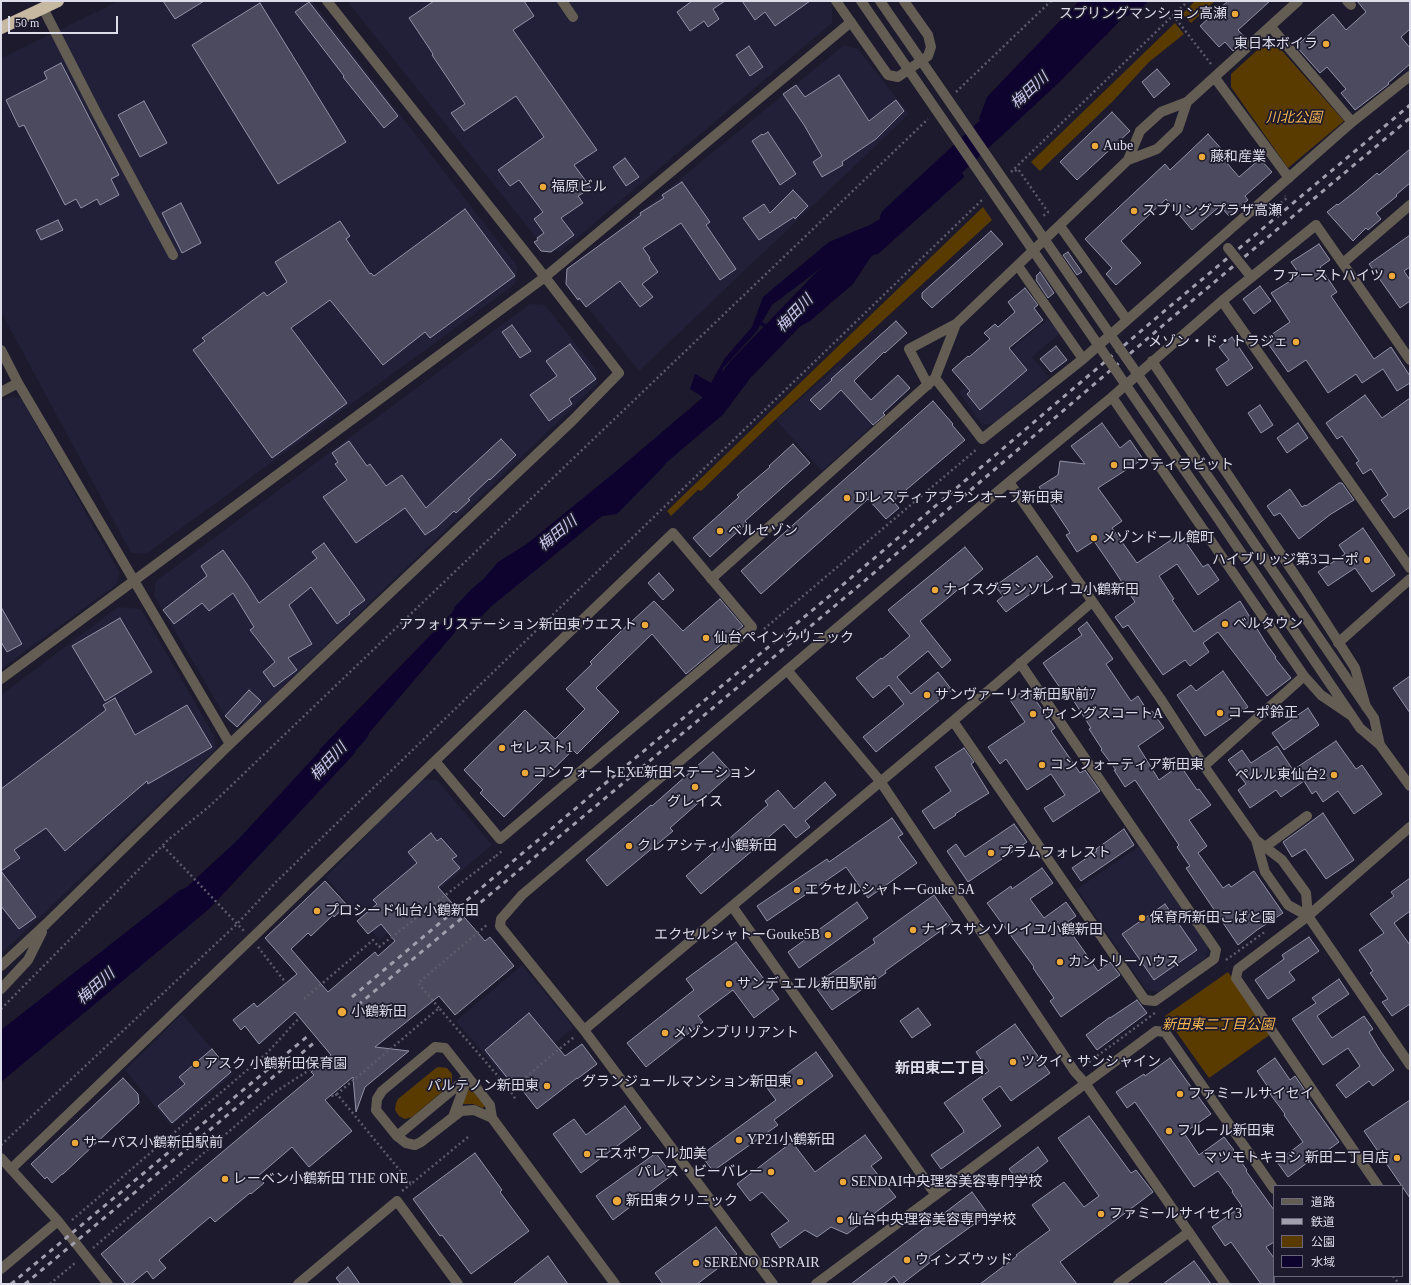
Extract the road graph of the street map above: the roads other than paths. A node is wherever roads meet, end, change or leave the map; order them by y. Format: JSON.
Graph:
{"nodes":[{"id":1,"x":58,"y":1,"type":"edge"},
{"id":2,"x":326,"y":1,"type":"edge"},
{"id":3,"x":562,"y":1,"type":"edge"},
{"id":4,"x":836,"y":1,"type":"edge"},
{"id":5,"x":861,"y":1,"type":"edge"},
{"id":6,"x":880,"y":1,"type":"edge"},
{"id":7,"x":904,"y":1,"type":"edge"},
{"id":8,"x":1298,"y":1,"type":"edge"},
{"id":9,"x":43,"y":8,"type":"junction"},
{"id":10,"x":573,"y":17,"type":"dead end"},
{"id":11,"x":850,"y":22,"type":"junction"},
{"id":12,"x":1271,"y":27,"type":"junction"},
{"id":13,"x":1,"y":28,"type":"edge"},
{"id":14,"x":1217,"y":76,"type":"junction"},
{"id":15,"x":1410,"y":76,"type":"edge"},
{"id":16,"x":1187,"y":102,"type":"junction"},
{"id":17,"x":1352,"y":122,"type":"junction"},
{"id":18,"x":1128,"y":160,"type":"junction"},
{"id":19,"x":1289,"y":178,"type":"junction"},
{"id":20,"x":1410,"y":205,"type":"edge"},
{"id":21,"x":1060,"y":226,"type":"junction"},
{"id":22,"x":1228,"y":248,"type":"dead end"},
{"id":23,"x":173,"y":255,"type":"dead end"},
{"id":24,"x":1343,"y":263,"type":"junction"},
{"id":25,"x":1018,"y":266,"type":"junction"},
{"id":26,"x":1248,"y":273,"type":"dead end"},
{"id":27,"x":545,"y":276,"type":"junction"},
{"id":28,"x":1222,"y":301,"type":"junction"},
{"id":29,"x":1126,"y":320,"type":"junction"},
{"id":30,"x":956,"y":324,"type":"junction"},
{"id":31,"x":1,"y":350,"type":"edge"},
{"id":32,"x":1083,"y":359,"type":"junction"},
{"id":33,"x":1410,"y":360,"type":"edge"},
{"id":34,"x":1152,"y":361,"type":"junction"},
{"id":35,"x":931,"y":382,"type":"junction"},
{"id":36,"x":18,"y":383,"type":"junction"},
{"id":37,"x":1,"y":392,"type":"edge"},
{"id":38,"x":1112,"y":397,"type":"junction"},
{"id":39,"x":1009,"y":482,"type":"junction"},
{"id":40,"x":1410,"y":568,"type":"edge"},
{"id":41,"x":711,"y":579,"type":"junction"},
{"id":42,"x":1410,"y":579,"type":"edge"},
{"id":43,"x":133,"y":580,"type":"junction"},
{"id":44,"x":1092,"y":602,"type":"junction"},
{"id":45,"x":1338,"y":643,"type":"junction"},
{"id":46,"x":1020,"y":663,"type":"junction"},
{"id":47,"x":786,"y":670,"type":"junction"},
{"id":48,"x":1304,"y":676,"type":"junction"},
{"id":49,"x":1,"y":679,"type":"edge"},
{"id":50,"x":1366,"y":707,"type":"junction"},
{"id":51,"x":1352,"y":716,"type":"junction"},
{"id":52,"x":953,"y":721,"type":"junction"},
{"id":53,"x":230,"y":744,"type":"junction"},
{"id":54,"x":1380,"y":745,"type":"junction"},
{"id":55,"x":436,"y":761,"type":"junction"},
{"id":56,"x":1204,"y":766,"type":"junction"},
{"id":57,"x":880,"y":781,"type":"junction"},
{"id":58,"x":1410,"y":786,"type":"edge"},
{"id":59,"x":1307,"y":816,"type":"dead end"},
{"id":60,"x":1410,"y":827,"type":"edge"},
{"id":61,"x":1256,"y":840,"type":"junction"},
{"id":62,"x":1265,"y":847,"type":"junction"},
{"id":63,"x":732,"y":906,"type":"junction"},
{"id":64,"x":1308,"y":916,"type":"junction"},
{"id":65,"x":46,"y":924,"type":"junction"},
{"id":66,"x":1,"y":966,"type":"edge"},
{"id":67,"x":1,"y":988,"type":"edge"},
{"id":68,"x":584,"y":1030,"type":"junction"},
{"id":69,"x":1410,"y":1065,"type":"edge"},
{"id":70,"x":468,"y":1078,"type":"junction"},
{"id":71,"x":1086,"y":1083,"type":"junction"},
{"id":72,"x":453,"y":1117,"type":"junction"},
{"id":73,"x":492,"y":1118,"type":"junction"},
{"id":74,"x":397,"y":1136,"type":"junction"},
{"id":75,"x":1,"y":1158,"type":"edge"},
{"id":76,"x":11,"y":1169,"type":"junction"},
{"id":77,"x":1377,"y":1185,"type":"edge"},
{"id":78,"x":1273,"y":1188,"type":"edge"},
{"id":79,"x":936,"y":1195,"type":"junction"},
{"id":80,"x":60,"y":1224,"type":"junction"},
{"id":81,"x":1189,"y":1232,"type":"junction"},
{"id":82,"x":1,"y":1269,"type":"edge"},
{"id":83,"x":108,"y":1284,"type":"edge"},
{"id":84,"x":298,"y":1284,"type":"edge"},
{"id":85,"x":458,"y":1284,"type":"edge"},
{"id":86,"x":615,"y":1284,"type":"edge"},
{"id":87,"x":773,"y":1284,"type":"edge"},
{"id":88,"x":816,"y":1284,"type":"edge"},
{"id":89,"x":1118,"y":1284,"type":"edge"},
{"id":90,"x":1225,"y":1284,"type":"edge"}],
"edges":[{"from":1,"to":9,"type":"highway"},
{"from":2,"to":27,"type":"street"},
{"from":3,"to":10,"type":"street"},
{"from":4,"to":11,"type":"street"},
{"from":5,"to":51,"type":"street","bridge":true},
{"from":6,"to":50,"type":"street","bridge":true},
{"from":7,"to":11,"type":"street"},
{"from":8,"to":12,"type":"street"},
{"from":9,"to":13,"type":"highway"},
{"from":9,"to":23,"type":"street"},
{"from":11,"to":27,"type":"street"},
{"from":12,"to":14,"type":"street"},
{"from":12,"to":17,"type":"street"},
{"from":14,"to":16,"type":"street"},
{"from":14,"to":19,"type":"street"},
{"from":15,"to":17,"type":"street"},
{"from":16,"to":18,"type":"street"},
{"from":16,"to":18,"type":"street"},
{"from":17,"to":19,"type":"street"},
{"from":18,"to":21,"type":"street"},
{"from":19,"to":29,"type":"street"},
{"from":20,"to":24,"type":"street"},
{"from":21,"to":25,"type":"street"},
{"from":21,"to":29,"type":"street"},
{"from":22,"to":26,"type":"street","bridge":true},
{"from":24,"to":28,"type":"street"},
{"from":24,"to":33,"type":"street"},
{"from":25,"to":30,"type":"street"},
{"from":25,"to":32,"type":"street"},
{"from":27,"to":43,"type":"street"},
{"from":27,"to":53,"type":"street"},
{"from":28,"to":34,"type":"street"},
{"from":28,"to":40,"type":"street"},
{"from":29,"to":32,"type":"street"},
{"from":30,"to":35,"type":"street"},
{"from":30,"to":35,"type":"street"},
{"from":31,"to":36,"type":"street"},
{"from":32,"to":35,"type":"street"},
{"from":34,"to":38,"type":"street"},
{"from":34,"to":45,"type":"street"},
{"from":35,"to":41,"type":"street"},
{"from":36,"to":37,"type":"street"},
{"from":36,"to":43,"type":"street"},
{"from":38,"to":39,"type":"street"},
{"from":38,"to":48,"type":"street"},
{"from":39,"to":44,"type":"street"},
{"from":39,"to":47,"type":"street"},
{"from":41,"to":55,"type":"street"},
{"from":41,"to":55,"type":"street"},
{"from":42,"to":45,"type":"street"},
{"from":43,"to":49,"type":"street"},
{"from":43,"to":53,"type":"street"},
{"from":44,"to":46,"type":"street"},
{"from":44,"to":56,"type":"street"},
{"from":45,"to":50,"type":"street"},
{"from":46,"to":52,"type":"street"},
{"from":46,"to":52,"type":"street"},
{"from":47,"to":57,"type":"street"},
{"from":47,"to":68,"type":"street"},
{"from":48,"to":51,"type":"street"},
{"from":48,"to":56,"type":"street"},
{"from":50,"to":54,"type":"street"},
{"from":51,"to":54,"type":"street"},
{"from":52,"to":57,"type":"street"},
{"from":53,"to":65,"type":"street"},
{"from":54,"to":58,"type":"street"},
{"from":55,"to":76,"type":"street"},
{"from":56,"to":61,"type":"street"},
{"from":57,"to":63,"type":"street"},
{"from":57,"to":71,"type":"street"},
{"from":59,"to":62,"type":"street"},
{"from":60,"to":64,"type":"street"},
{"from":61,"to":62,"type":"street"},
{"from":61,"to":64,"type":"street"},
{"from":62,"to":64,"type":"street"},
{"from":63,"to":68,"type":"street"},
{"from":63,"to":79,"type":"street"},
{"from":64,"to":69,"type":"street"},
{"from":64,"to":77,"type":"street"},
{"from":65,"to":66,"type":"street"},
{"from":65,"to":67,"type":"street"},
{"from":68,"to":87,"type":"street"},
{"from":70,"to":72,"type":"street"},
{"from":70,"to":73,"type":"street"},
{"from":70,"to":74,"type":"street"},
{"from":70,"to":74,"type":"street"},
{"from":71,"to":78,"type":"street"},
{"from":71,"to":79,"type":"street"},
{"from":71,"to":81,"type":"street"},
{"from":72,"to":73,"type":"street"},
{"from":72,"to":74,"type":"street"},
{"from":73,"to":86,"type":"street"},
{"from":75,"to":76,"type":"street"},
{"from":76,"to":80,"type":"street"},
{"from":79,"to":88,"type":"street"},
{"from":80,"to":82,"type":"street"},
{"from":80,"to":83,"type":"street"},
{"from":81,"to":89,"type":"street"},
{"from":81,"to":90,"type":"street"},
{"from":84,"to":85,"type":"street"}]}
